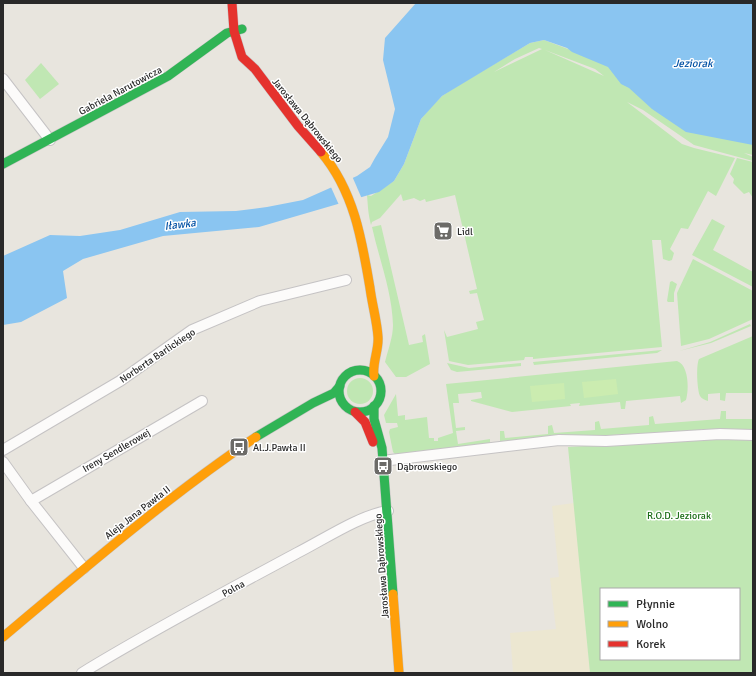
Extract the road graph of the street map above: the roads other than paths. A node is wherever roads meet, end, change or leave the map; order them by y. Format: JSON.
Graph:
{"nodes":[{"id":1,"x":232,"y":3,"type":"edge"},
{"id":2,"x":242,"y":11,"type":"dead end"},
{"id":3,"x":238,"y":30,"type":"junction"},
{"id":4,"x":3,"y":79,"type":"edge"},
{"id":5,"x":50,"y":140,"type":"junction"},
{"id":6,"x":3,"y":164,"type":"edge"},
{"id":7,"x":346,"y":280,"type":"dead end"},
{"id":8,"x":375,"y":325,"type":"junction"},
{"id":9,"x":358,"y":371,"type":"junction"},
{"id":10,"x":374,"y":376,"type":"junction"},
{"id":11,"x":340,"y":386,"type":"junction"},
{"id":12,"x":202,"y":401,"type":"dead end"},
{"id":13,"x":344,"y":405,"type":"junction"},
{"id":14,"x":374,"y":406,"type":"junction"},
{"id":15,"x":355,"y":412,"type":"junction"},
{"id":16,"x":294,"y":416,"type":"junction"},
{"id":17,"x":753,"y":435,"type":"edge"},
{"id":18,"x":3,"y":450,"type":"edge"},
{"id":19,"x":382,"y":460,"type":"junction"},
{"id":20,"x":3,"y":462,"type":"edge"},
{"id":21,"x":31,"y":501,"type":"junction"},
{"id":22,"x":388,"y":511,"type":"junction"},
{"id":23,"x":84,"y":568,"type":"junction"},
{"id":24,"x":3,"y":637,"type":"edge"},
{"id":25,"x":82,"y":673,"type":"edge"},
{"id":26,"x":399,"y":673,"type":"edge"}],
"edges":[{"from":1,"to":3,"type":"main road","name":"Jarosława Dąbrowskiego"},
{"from":2,"to":3,"type":"main road","name":"Jarosława Dąbrowskiego"},
{"from":3,"to":5,"type":"main road","name":"Gabriela Narutowicza"},
{"from":3,"to":8,"type":"main road","name":"Jarosława Dąbrowskiego"},
{"from":4,"to":5,"type":"street"},
{"from":5,"to":6,"type":"main road","name":"Gabriela Narutowicza"},
{"from":7,"to":18,"type":"street","name":"Norberta Barlickiego"},
{"from":8,"to":9,"type":"main road","name":"Jarosława Dąbrowskiego"},
{"from":8,"to":10,"type":"main road","name":"Jarosława Dąbrowskiego"},
{"from":9,"to":10,"type":"main road"},
{"from":9,"to":11,"type":"main road"},
{"from":10,"to":14,"type":"main road"},
{"from":11,"to":13,"type":"main road"},
{"from":11,"to":16,"type":"main road","name":"Aleja Jana Pawła II"},
{"from":12,"to":21,"type":"street","name":"Ireny Sendlerowej"},
{"from":13,"to":15,"type":"main road"},
{"from":13,"to":16,"type":"main road","name":"Aleja Jana Pawła II"},
{"from":14,"to":15,"type":"main road"},
{"from":14,"to":19,"type":"main road","name":"Jarosława Dąbrowskiego"},
{"from":15,"to":19,"type":"main road","name":"Jarosława Dąbrowskiego"},
{"from":16,"to":23,"type":"main road","name":"Aleja Jana Pawła II"},
{"from":17,"to":19,"type":"street"},
{"from":19,"to":22,"type":"main road","name":"Jarosława Dąbrowskiego"},
{"from":20,"to":21,"type":"street"},
{"from":21,"to":23,"type":"street"},
{"from":22,"to":25,"type":"street","name":"Polna"},
{"from":22,"to":26,"type":"main road","name":"Jarosława Dąbrowskiego"},
{"from":23,"to":24,"type":"main road","name":"Aleja Jana Pawła II"}]}
